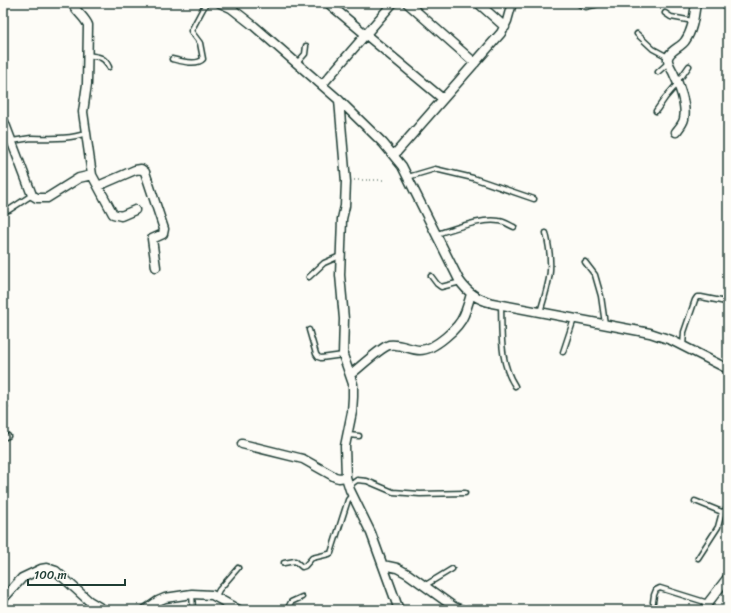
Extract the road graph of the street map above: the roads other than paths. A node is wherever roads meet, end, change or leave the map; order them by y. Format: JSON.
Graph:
{"nodes":[{"id":1,"x":72,"y":3,"type":"edge"},
{"id":2,"x":206,"y":3,"type":"edge"},
{"id":3,"x":220,"y":3,"type":"edge"},
{"id":4,"x":328,"y":3,"type":"edge"},
{"id":5,"x":393,"y":3,"type":"edge"},
{"id":6,"x":407,"y":3,"type":"edge"},
{"id":7,"x":478,"y":3,"type":"edge"},
{"id":8,"x":512,"y":3,"type":"edge"},
{"id":9,"x":581,"y":3,"type":"edge"},
{"id":10,"x":595,"y":3,"type":"edge"},
{"id":11,"x":696,"y":3,"type":"edge"},
{"id":12,"x":233,"y":6,"type":"edge"},
{"id":13,"x":665,"y":13,"type":"dead end"},
{"id":14,"x":694,"y":21,"type":"junction"},
{"id":15,"x":505,"y":27,"type":"junction"},
{"id":16,"x":637,"y":34,"type":"dead end"},
{"id":17,"x":365,"y":35,"type":"junction"},
{"id":18,"x":306,"y":46,"type":"dead end"},
{"id":19,"x":87,"y":55,"type":"junction"},
{"id":20,"x":172,"y":59,"type":"dead end"},
{"id":21,"x":668,"y":60,"type":"junction"},
{"id":22,"x":475,"y":63,"type":"junction"},
{"id":23,"x":297,"y":64,"type":"junction"},
{"id":24,"x":689,"y":66,"type":"dead end"},
{"id":25,"x":109,"y":67,"type":"dead end"},
{"id":26,"x":658,"y":72,"type":"dead end"},
{"id":27,"x":678,"y":82,"type":"junction"},
{"id":28,"x":322,"y":85,"type":"junction"},
{"id":29,"x":443,"y":99,"type":"junction"},
{"id":30,"x":339,"y":100,"type":"junction"},
{"id":31,"x":656,"y":111,"type":"dead end"},
{"id":32,"x":3,"y":119,"type":"edge"},
{"id":33,"x":676,"y":132,"type":"dead end"},
{"id":34,"x":86,"y":133,"type":"junction"},
{"id":35,"x":12,"y":142,"type":"junction"},
{"id":36,"x":394,"y":155,"type":"junction"},
{"id":37,"x":92,"y":175,"type":"junction"},
{"id":38,"x":407,"y":178,"type":"junction"},
{"id":39,"x":98,"y":186,"type":"junction"},
{"id":40,"x":32,"y":195,"type":"junction"},
{"id":41,"x":534,"y":199,"type":"dead end"},
{"id":42,"x":9,"y":210,"type":"dead end"},
{"id":43,"x":135,"y":210,"type":"dead end"},
{"id":44,"x":514,"y":227,"type":"dead end"},
{"id":45,"x":546,"y":233,"type":"dead end"},
{"id":46,"x":436,"y":234,"type":"junction"},
{"id":47,"x":341,"y":255,"type":"junction"},
{"id":48,"x":585,"y":262,"type":"dead end"},
{"id":49,"x":156,"y":267,"type":"dead end"},
{"id":50,"x":431,"y":276,"type":"dead end"},
{"id":51,"x":309,"y":278,"type":"dead end"},
{"id":52,"x":461,"y":282,"type":"junction"},
{"id":53,"x":471,"y":294,"type":"junction"},
{"id":54,"x":501,"y":305,"type":"junction"},
{"id":55,"x":728,"y":308,"type":"edge"},
{"id":56,"x":540,"y":312,"type":"junction"},
{"id":57,"x":574,"y":319,"type":"junction"},
{"id":58,"x":605,"y":324,"type":"junction"},
{"id":59,"x":309,"y":330,"type":"dead end"},
{"id":60,"x":683,"y":347,"type":"junction"},
{"id":61,"x":563,"y":352,"type":"dead end"},
{"id":62,"x":343,"y":355,"type":"junction"},
{"id":63,"x":728,"y":369,"type":"edge"},
{"id":64,"x":350,"y":375,"type":"junction"},
{"id":65,"x":514,"y":386,"type":"dead end"},
{"id":66,"x":348,"y":435,"type":"junction"},
{"id":67,"x":8,"y":436,"type":"dead end"},
{"id":68,"x":359,"y":436,"type":"dead end"},
{"id":69,"x":3,"y":438,"type":"edge"},
{"id":70,"x":242,"y":444,"type":"dead end"},
{"id":71,"x":346,"y":477,"type":"junction"},
{"id":72,"x":349,"y":486,"type":"junction"},
{"id":73,"x":465,"y":493,"type":"dead end"},
{"id":74,"x":352,"y":495,"type":"junction"},
{"id":75,"x":695,"y":501,"type":"dead end"},
{"id":76,"x":728,"y":509,"type":"edge"},
{"id":77,"x":722,"y":512,"type":"junction"},
{"id":78,"x":698,"y":558,"type":"dead end"},
{"id":79,"x":284,"y":563,"type":"dead end"},
{"id":80,"x":383,"y":564,"type":"junction"},
{"id":81,"x":238,"y":568,"type":"dead end"},
{"id":82,"x":452,"y":569,"type":"dead end"},
{"id":83,"x":728,"y":577,"type":"edge"},
{"id":84,"x":424,"y":586,"type":"junction"},
{"id":85,"x":192,"y":594,"type":"junction"},
{"id":86,"x":216,"y":596,"type":"junction"},
{"id":87,"x":302,"y":597,"type":"dead end"},
{"id":88,"x":3,"y":599,"type":"edge"},
{"id":89,"x":653,"y":602,"type":"dead end"},
{"id":90,"x":707,"y":607,"type":"edge"},
{"id":91,"x":455,"y":608,"type":"edge"},
{"id":92,"x":104,"y":610,"type":"edge"},
{"id":93,"x":145,"y":610,"type":"edge"},
{"id":94,"x":192,"y":610,"type":"edge"},
{"id":95,"x":239,"y":610,"type":"edge"},
{"id":96,"x":286,"y":610,"type":"edge"},
{"id":97,"x":399,"y":610,"type":"edge"},
{"id":98,"x":462,"y":610,"type":"edge"}],
"edges":[{"from":1,"to":19,"type":"street"},
{"from":2,"to":20,"type":"lane"},
{"from":3,"to":12,"type":"street"},
{"from":4,"to":17,"type":"street"},
{"from":5,"to":17,"type":"street"},
{"from":6,"to":22,"type":"street"},
{"from":7,"to":15,"type":"street"},
{"from":8,"to":15,"type":"street"},
{"from":9,"to":10,"type":"street"},
{"from":11,"to":14,"type":"street"},
{"from":12,"to":23,"type":"street"},
{"from":13,"to":14,"type":"lane"},
{"from":14,"to":21,"type":"street"},
{"from":15,"to":22,"type":"street"},
{"from":16,"to":21,"type":"lane"},
{"from":17,"to":28,"type":"street"},
{"from":17,"to":29,"type":"street"},
{"from":18,"to":23,"type":"lane"},
{"from":19,"to":25,"type":"lane"},
{"from":19,"to":34,"type":"street"},
{"from":21,"to":26,"type":"lane"},
{"from":21,"to":27,"type":"street"},
{"from":22,"to":29,"type":"street"},
{"from":23,"to":28,"type":"street"},
{"from":24,"to":27,"type":"lane"},
{"from":27,"to":31,"type":"lane"},
{"from":27,"to":33,"type":"street"},
{"from":28,"to":30,"type":"street"},
{"from":29,"to":36,"type":"street"},
{"from":30,"to":36,"type":"street"},
{"from":30,"to":47,"type":"street"},
{"from":32,"to":35,"type":"street"},
{"from":34,"to":35,"type":"lane"},
{"from":34,"to":37,"type":"street"},
{"from":35,"to":40,"type":"street"},
{"from":36,"to":38,"type":"street"},
{"from":37,"to":39,"type":"street"},
{"from":37,"to":40,"type":"street"},
{"from":38,"to":41,"type":"lane"},
{"from":38,"to":46,"type":"street"},
{"from":39,"to":43,"type":"street"},
{"from":39,"to":49,"type":"street"},
{"from":40,"to":42,"type":"lane"},
{"from":44,"to":46,"type":"lane"},
{"from":45,"to":56,"type":"lane"},
{"from":46,"to":52,"type":"street"},
{"from":47,"to":51,"type":"lane"},
{"from":47,"to":62,"type":"street"},
{"from":48,"to":58,"type":"lane"},
{"from":50,"to":52,"type":"lane"},
{"from":52,"to":53,"type":"street"},
{"from":53,"to":54,"type":"street"},
{"from":53,"to":64,"type":"street"},
{"from":54,"to":56,"type":"street"},
{"from":54,"to":65,"type":"lane"},
{"from":55,"to":60,"type":"lane"},
{"from":56,"to":57,"type":"street"},
{"from":57,"to":58,"type":"street"},
{"from":57,"to":61,"type":"lane"},
{"from":58,"to":60,"type":"street"},
{"from":59,"to":62,"type":"lane"},
{"from":60,"to":63,"type":"street"},
{"from":62,"to":64,"type":"street"},
{"from":64,"to":66,"type":"street"},
{"from":66,"to":68,"type":"lane"},
{"from":66,"to":71,"type":"street"},
{"from":67,"to":69,"type":"lane"},
{"from":70,"to":71,"type":"street"},
{"from":71,"to":72,"type":"street"},
{"from":72,"to":73,"type":"lane"},
{"from":72,"to":74,"type":"street"},
{"from":74,"to":79,"type":"lane"},
{"from":74,"to":80,"type":"street"},
{"from":75,"to":77,"type":"lane"},
{"from":76,"to":77,"type":"lane"},
{"from":77,"to":78,"type":"lane"},
{"from":80,"to":84,"type":"street"},
{"from":80,"to":97,"type":"street"},
{"from":81,"to":86,"type":"lane"},
{"from":82,"to":84,"type":"lane"},
{"from":83,"to":90,"type":"street"},
{"from":84,"to":91,"type":"street"},
{"from":85,"to":86,"type":"street"},
{"from":85,"to":93,"type":"street"},
{"from":85,"to":94,"type":"lane"},
{"from":86,"to":95,"type":"street"},
{"from":87,"to":96,"type":"lane"},
{"from":88,"to":92,"type":"street"},
{"from":89,"to":90,"type":"lane"},
{"from":91,"to":98,"type":"street"}]}
